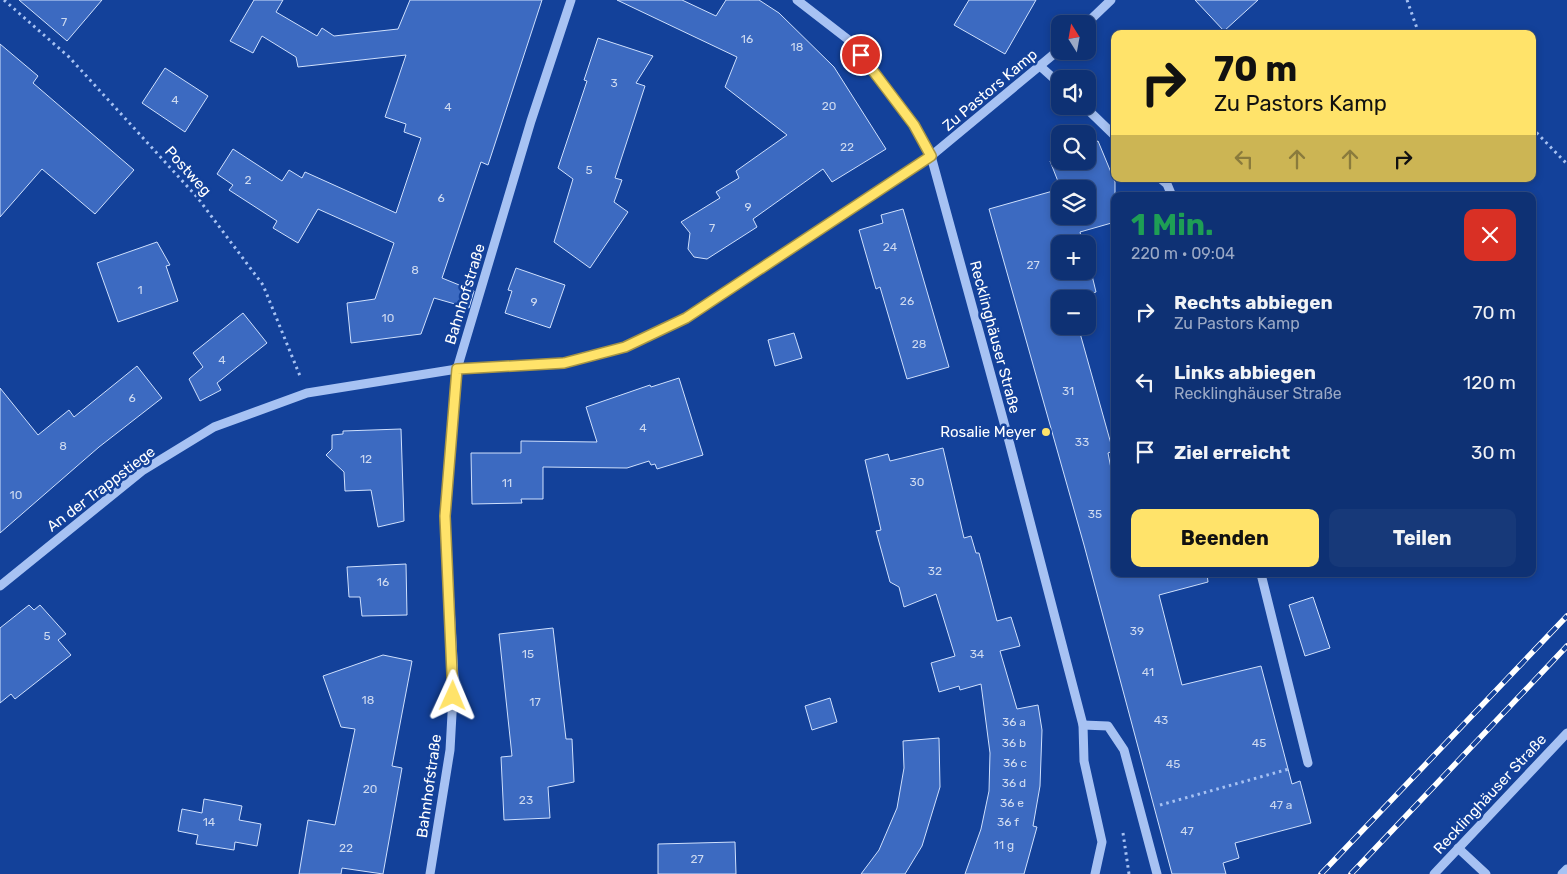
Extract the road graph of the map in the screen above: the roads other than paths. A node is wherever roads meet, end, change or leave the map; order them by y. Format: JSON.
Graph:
{"nodes":[{"id":1,"x":570,"y":0,"type":"edge"},
{"id":2,"x":797,"y":0,"type":"edge"},
{"id":3,"x":1111,"y":0,"type":"edge"},
{"id":4,"x":1095,"y":15,"type":"edge"},
{"id":5,"x":1051,"y":58,"type":"edge"},
{"id":6,"x":1041,"y":67,"type":"junction"},
{"id":7,"x":1051,"y":76,"type":"edge"},
{"id":8,"x":1093,"y":115,"type":"edge"},
{"id":9,"x":1111,"y":132,"type":"edge"},
{"id":10,"x":931,"y":156,"type":"junction"},
{"id":11,"x":457,"y":369,"type":"junction"},
{"id":12,"x":1262,"y":577,"type":"edge"},
{"id":13,"x":0,"y":586,"type":"edge"},
{"id":14,"x":1083,"y":725,"type":"junction"},
{"id":15,"x":1567,"y":733,"type":"edge"},
{"id":16,"x":1308,"y":763,"type":"road end"},
{"id":17,"x":1458,"y":848,"type":"junction"},
{"id":18,"x":1567,"y":869,"type":"edge"},
{"id":19,"x":430,"y":874,"type":"edge"},
{"id":20,"x":1095,"y":874,"type":"edge"},
{"id":21,"x":1157,"y":874,"type":"edge"},
{"id":22,"x":1434,"y":874,"type":"edge"},
{"id":23,"x":1486,"y":874,"type":"edge"},
{"id":24,"x":1562,"y":874,"type":"edge"}],
"edges":[{"from":1,"to":11,"type":"street","name":"Bahnhofstraße"},
{"from":2,"to":10,"type":"street","name":"Recklinghäuser Straße"},
{"from":3,"to":4,"type":"street"},
{"from":5,"to":6,"type":"street","name":"Zu Pastors Kamp"},
{"from":6,"to":7,"type":"street"},
{"from":6,"to":10,"type":"street","name":"Zu Pastors Kamp"},
{"from":8,"to":9,"type":"street"},
{"from":10,"to":11,"type":"street","name":"Zu Pastors Kamp"},
{"from":10,"to":14,"type":"street","name":"Recklinghäuser Straße"},
{"from":11,"to":13,"type":"street","name":"An der Trappstiege"},
{"from":11,"to":19,"type":"street","name":"Bahnhofstraße"},
{"from":12,"to":16,"type":"street"},
{"from":14,"to":20,"type":"street","name":"Recklinghäuser Straße"},
{"from":14,"to":21,"type":"street"},
{"from":15,"to":17,"type":"street","name":"Recklinghäuser Straße"},
{"from":17,"to":22,"type":"street","name":"Recklinghäuser Straße"},
{"from":17,"to":23,"type":"street"},
{"from":18,"to":24,"type":"street"}]}
